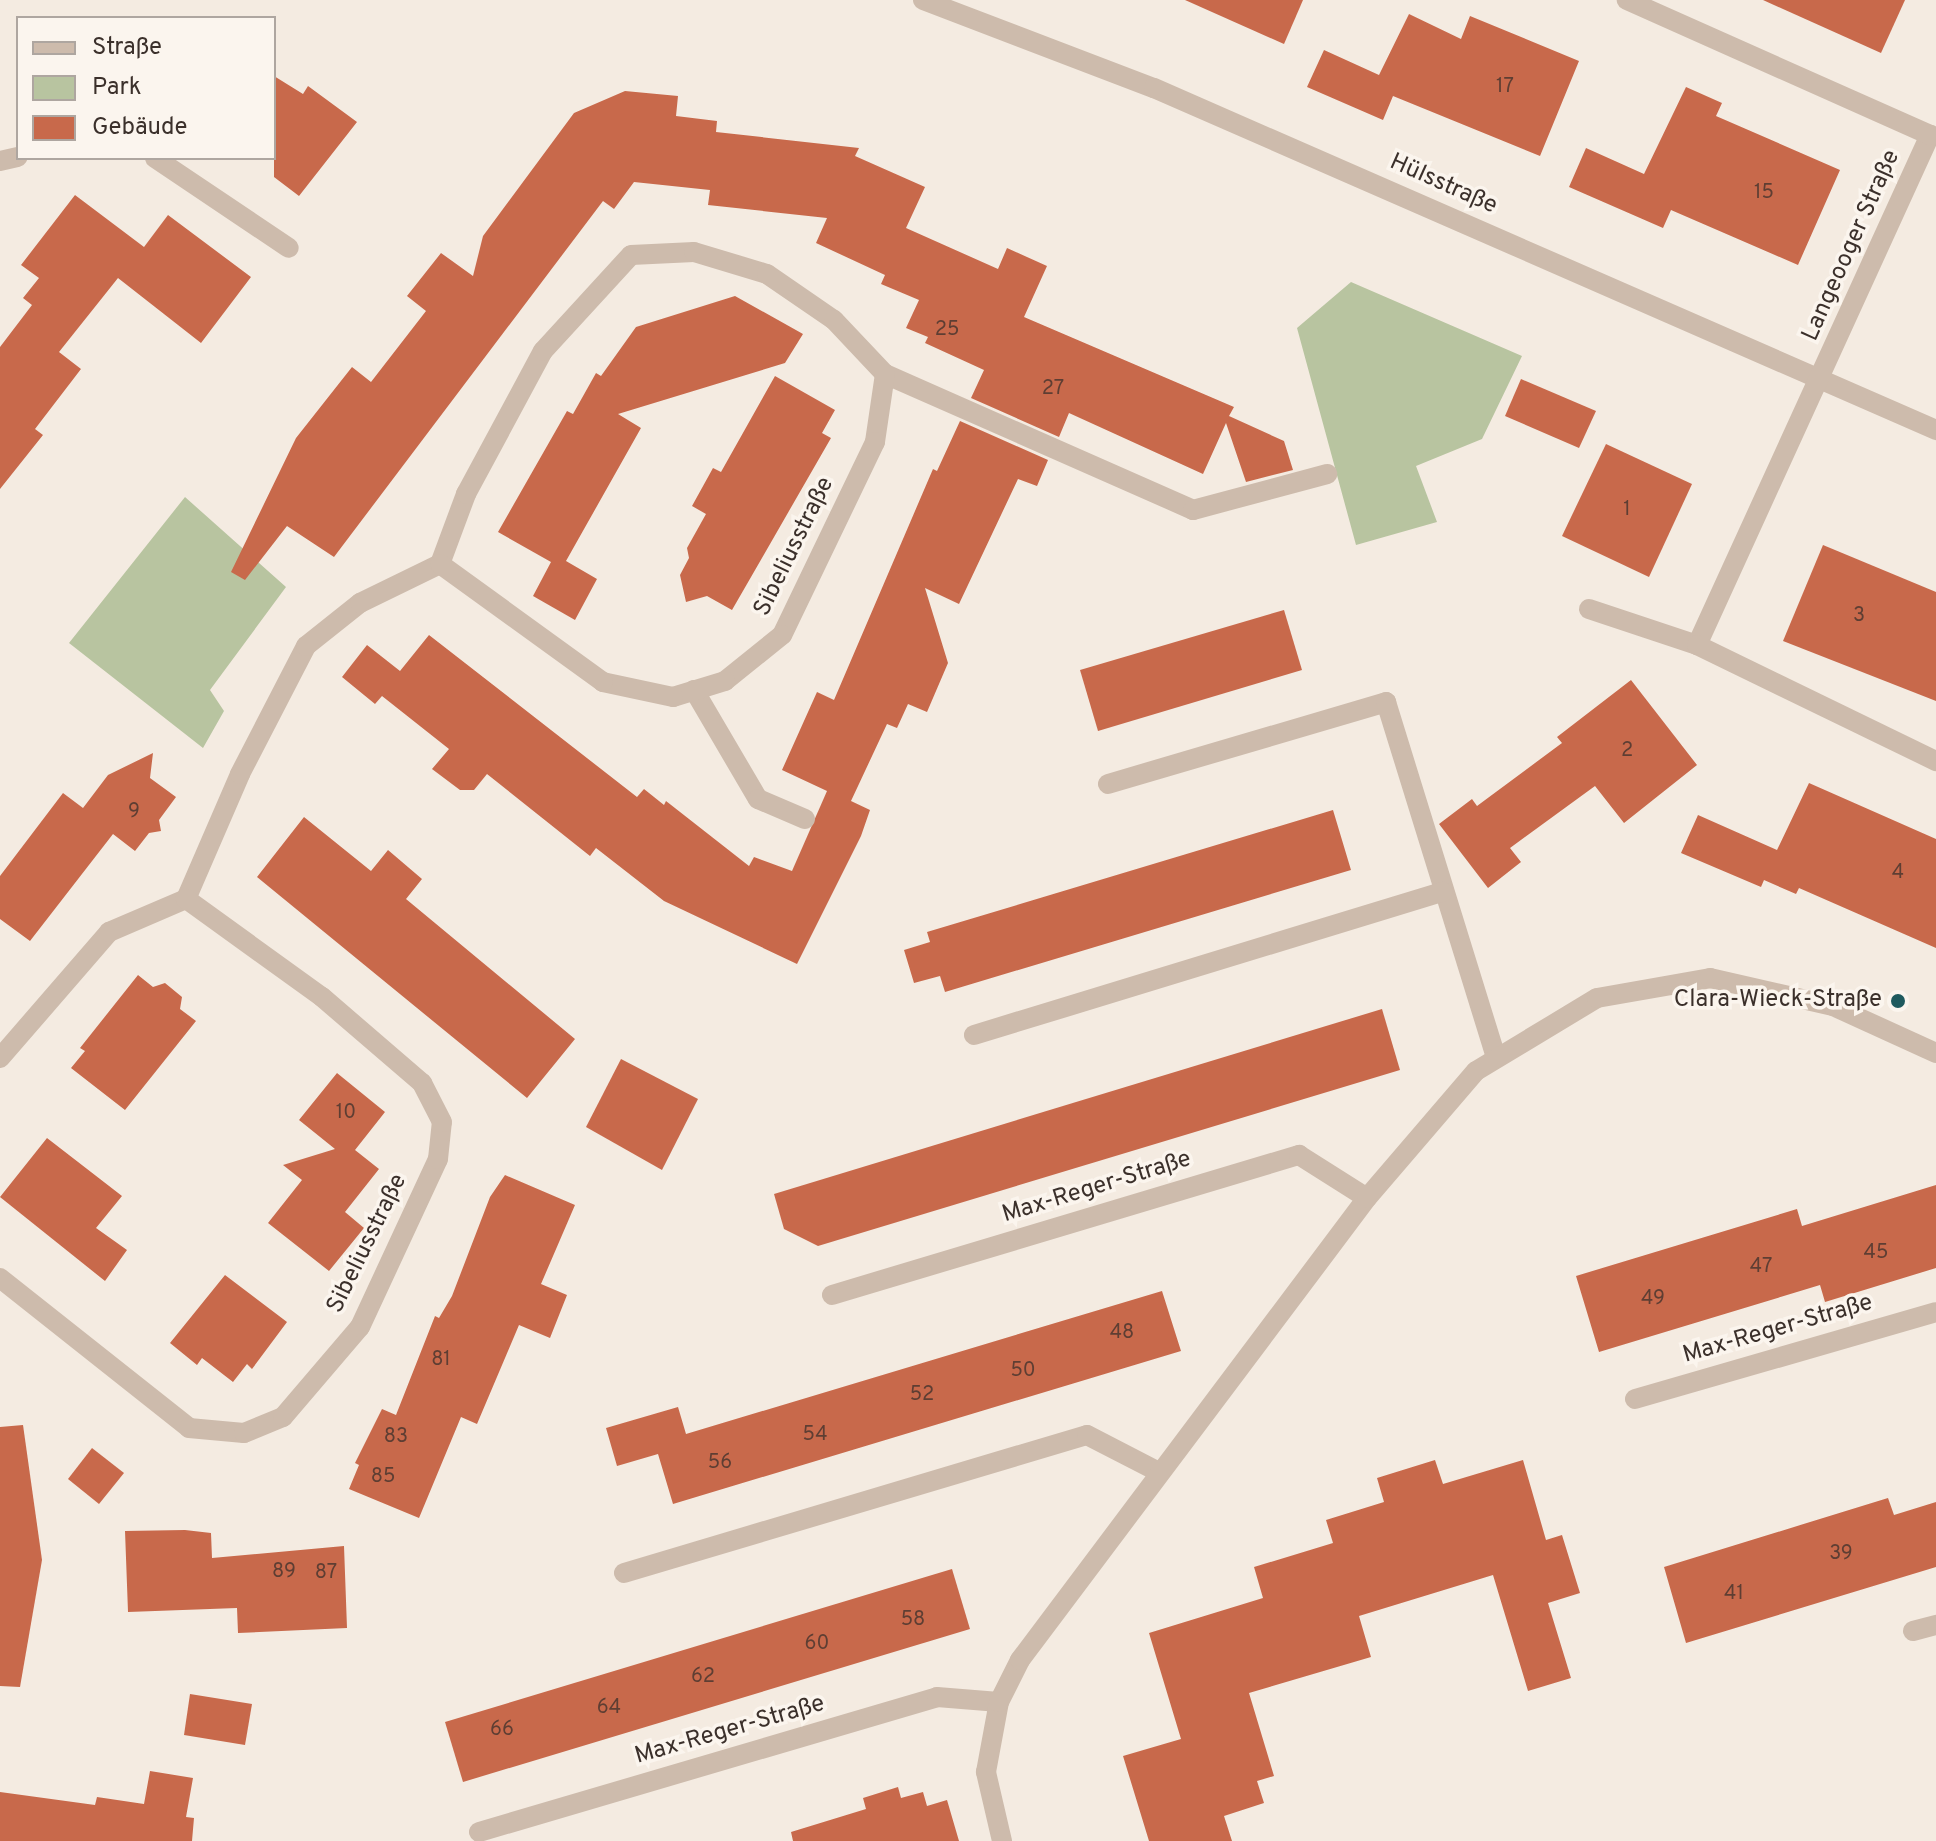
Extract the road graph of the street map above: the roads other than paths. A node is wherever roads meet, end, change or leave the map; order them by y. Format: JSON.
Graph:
{"nodes":[{"id":1,"x":923,"y":0,"type":"edge"},
{"id":2,"x":1627,"y":0,"type":"edge"},
{"id":3,"x":1934,"y":132,"type":"edge"},
{"id":4,"x":158,"y":160,"type":"edge"},
{"id":5,"x":289,"y":248,"type":"dead end"},
{"id":6,"x":885,"y":374,"type":"junction"},
{"id":7,"x":1821,"y":379,"type":"junction"},
{"id":8,"x":1936,"y":430,"type":"edge"},
{"id":9,"x":1327,"y":474,"type":"dead end"},
{"id":10,"x":440,"y":564,"type":"junction"},
{"id":11,"x":1589,"y":609,"type":"dead end"},
{"id":12,"x":1697,"y":645,"type":"junction"},
{"id":13,"x":694,"y":690,"type":"junction"},
{"id":14,"x":1936,"y":761,"type":"edge"},
{"id":15,"x":1108,"y":784,"type":"dead end"},
{"id":16,"x":805,"y":819,"type":"dead end"},
{"id":17,"x":1443,"y":892,"type":"junction"},
{"id":18,"x":186,"y":899,"type":"junction"},
{"id":19,"x":974,"y":1035,"type":"dead end"},
{"id":20,"x":1936,"y":1053,"type":"edge"},
{"id":21,"x":1495,"y":1055,"type":"junction"},
{"id":22,"x":0,"y":1058,"type":"edge"},
{"id":23,"x":1367,"y":1198,"type":"junction"},
{"id":24,"x":0,"y":1278,"type":"edge"},
{"id":25,"x":832,"y":1295,"type":"dead end"},
{"id":26,"x":1936,"y":1312,"type":"edge"},
{"id":27,"x":1635,"y":1399,"type":"dead end"},
{"id":28,"x":1159,"y":1472,"type":"junction"},
{"id":29,"x":624,"y":1573,"type":"dead end"},
{"id":30,"x":1936,"y":1625,"type":"edge"},
{"id":31,"x":1913,"y":1631,"type":"dead end"},
{"id":32,"x":999,"y":1702,"type":"junction"},
{"id":33,"x":479,"y":1832,"type":"dead end"},
{"id":34,"x":1002,"y":1841,"type":"edge"}],
"edges":[{"from":1,"to":7,"type":"street","name":"Hülsstraße"},
{"from":2,"to":3,"type":"street","name":"Langeooger Straße"},
{"from":3,"to":7,"type":"street","name":"Langeooger Straße"},
{"from":4,"to":5,"type":"street"},
{"from":6,"to":9,"type":"street"},
{"from":6,"to":10,"type":"street"},
{"from":6,"to":13,"type":"street","name":"Sibeliusstraße"},
{"from":7,"to":8,"type":"street","name":"Hülsstraße"},
{"from":7,"to":12,"type":"street"},
{"from":10,"to":13,"type":"street","name":"Sibeliusstraße"},
{"from":10,"to":18,"type":"street"},
{"from":11,"to":12,"type":"street"},
{"from":12,"to":14,"type":"street"},
{"from":13,"to":16,"type":"street"},
{"from":15,"to":17,"type":"street"},
{"from":17,"to":19,"type":"street"},
{"from":17,"to":21,"type":"street"},
{"from":18,"to":22,"type":"street"},
{"from":18,"to":24,"type":"street","name":"Sibeliusstraße"},
{"from":20,"to":21,"type":"street"},
{"from":21,"to":23,"type":"street"},
{"from":23,"to":25,"type":"street","name":"Max-Reger-Straße"},
{"from":23,"to":28,"type":"street"},
{"from":26,"to":27,"type":"street","name":"Max-Reger-Straße"},
{"from":28,"to":29,"type":"street"},
{"from":28,"to":32,"type":"street"},
{"from":30,"to":31,"type":"street"},
{"from":32,"to":33,"type":"street","name":"Max-Reger-Straße"},
{"from":32,"to":34,"type":"street"}]}
